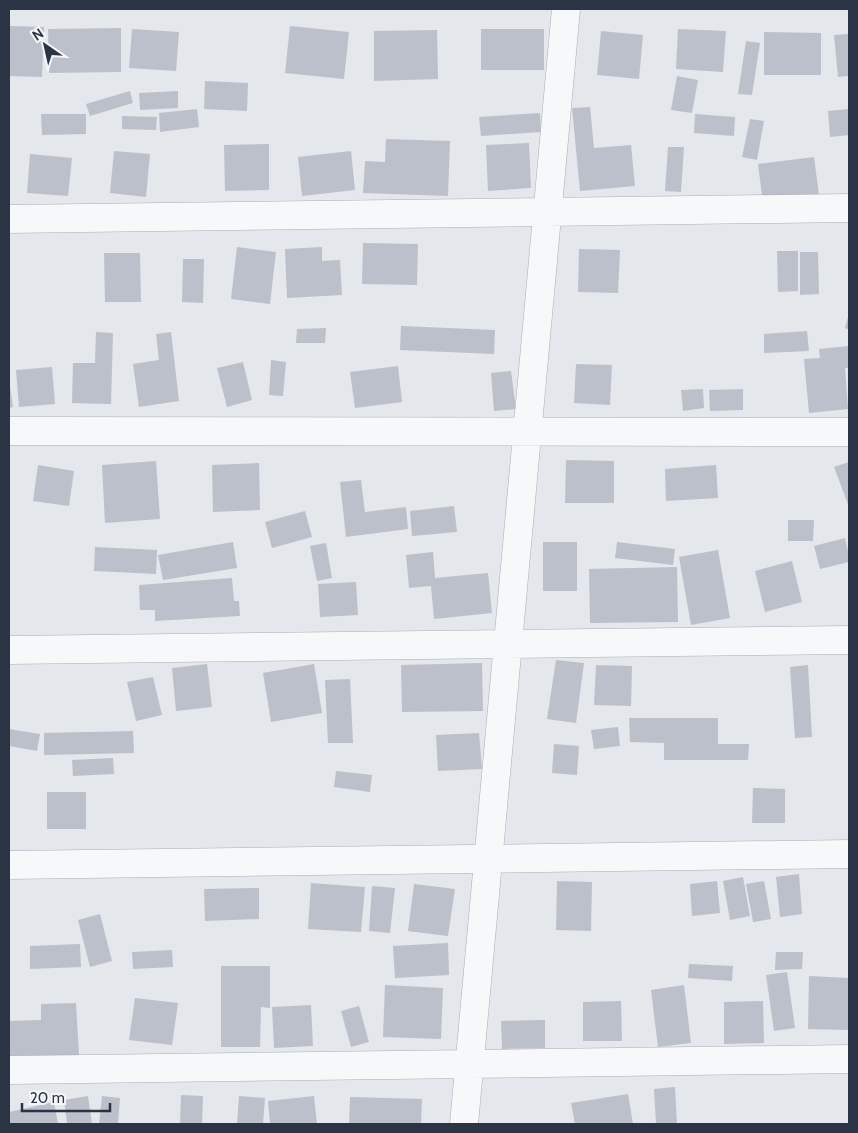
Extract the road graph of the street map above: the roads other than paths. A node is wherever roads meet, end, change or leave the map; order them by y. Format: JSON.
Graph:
{"nodes":[{"id":1,"x":566,"y":9,"type":"edge"},
{"id":2,"x":849,"y":208,"type":"edge"},
{"id":3,"x":547,"y":213,"type":"junction"},
{"id":4,"x":9,"y":219,"type":"edge"},
{"id":5,"x":9,"y":431,"type":"edge"},
{"id":6,"x":527,"y":432,"type":"junction"},
{"id":7,"x":849,"y":432,"type":"edge"},
{"id":8,"x":849,"y":640,"type":"edge"},
{"id":9,"x":508,"y":644,"type":"junction"},
{"id":10,"x":9,"y":650,"type":"edge"},
{"id":11,"x":849,"y":854,"type":"edge"},
{"id":12,"x":488,"y":859,"type":"junction"},
{"id":13,"x":9,"y":865,"type":"edge"},
{"id":14,"x":849,"y":1059,"type":"edge"},
{"id":15,"x":470,"y":1064,"type":"junction"},
{"id":16,"x":9,"y":1070,"type":"edge"},
{"id":17,"x":464,"y":1124,"type":"edge"}],
"edges":[{"from":1,"to":3,"type":"street"},
{"from":2,"to":3,"type":"street"},
{"from":3,"to":4,"type":"street"},
{"from":3,"to":6,"type":"street"},
{"from":5,"to":6,"type":"street"},
{"from":6,"to":7,"type":"street"},
{"from":6,"to":9,"type":"street"},
{"from":8,"to":9,"type":"street"},
{"from":9,"to":10,"type":"street"},
{"from":9,"to":12,"type":"street"},
{"from":11,"to":12,"type":"street"},
{"from":12,"to":13,"type":"street"},
{"from":12,"to":15,"type":"street"},
{"from":14,"to":15,"type":"street"},
{"from":15,"to":16,"type":"street"},
{"from":15,"to":17,"type":"street"}]}
